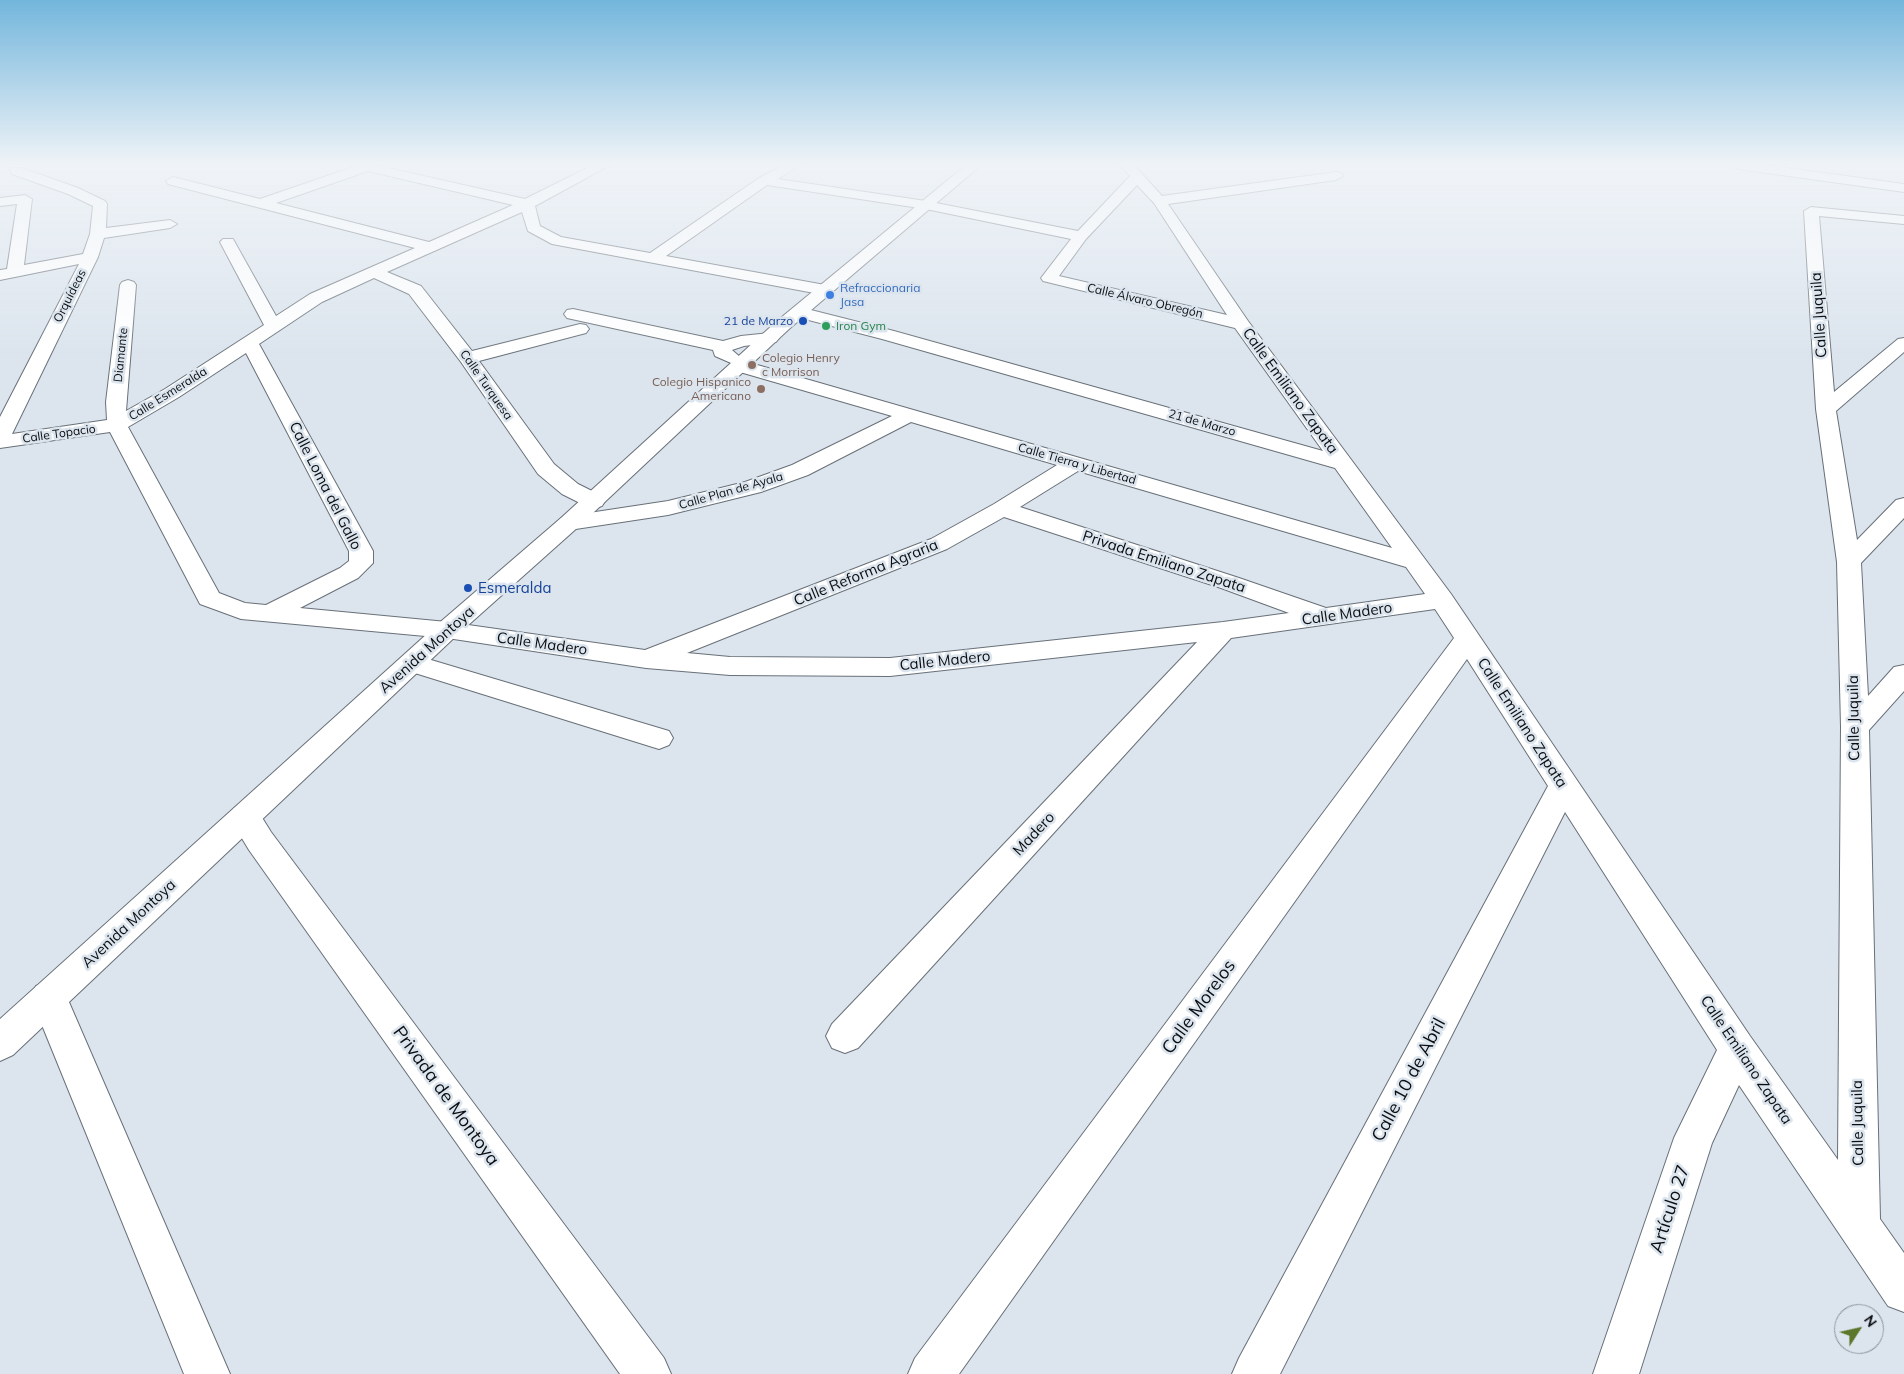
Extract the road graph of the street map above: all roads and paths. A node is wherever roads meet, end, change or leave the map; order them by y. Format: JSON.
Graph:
{"nodes":[{"id":1,"x":18,"y":229,"type":"edge"},
{"id":2,"x":98,"y":229,"type":"edge"},
{"id":3,"x":133,"y":229,"type":"edge"},
{"id":4,"x":357,"y":229,"type":"edge"},
{"id":5,"x":472,"y":229,"type":"edge"},
{"id":6,"x":535,"y":229,"type":"edge"},
{"id":7,"x":695,"y":229,"type":"edge"},
{"id":8,"x":898,"y":229,"type":"edge"},
{"id":9,"x":1046,"y":229,"type":"edge"},
{"id":10,"x":1087,"y":229,"type":"edge"},
{"id":11,"x":1178,"y":229,"type":"edge"},
{"id":12,"x":1812,"y":229,"type":"edge"},
{"id":13,"x":98,"y":234,"type":"junction"},
{"id":14,"x":1082,"y":236,"type":"junction"},
{"id":15,"x":228,"y":242,"type":"dead end"},
{"id":16,"x":430,"y":248,"type":"junction"},
{"id":17,"x":90,"y":257,"type":"junction"},
{"id":18,"x":653,"y":258,"type":"junction"},
{"id":19,"x":376,"y":273,"type":"junction"},
{"id":20,"x":7,"y":274,"type":"edge"},
{"id":21,"x":128,"y":285,"type":"dead end"},
{"id":22,"x":825,"y":290,"type":"junction"},
{"id":23,"x":798,"y":312,"type":"junction"},
{"id":24,"x":1241,"y":324,"type":"junction"},
{"id":25,"x":273,"y":326,"type":"junction"},
{"id":26,"x":249,"y":342,"type":"junction"},
{"id":27,"x":1904,"y":343,"type":"edge"},
{"id":28,"x":468,"y":358,"type":"junction"},
{"id":29,"x":737,"y":358,"type":"junction"},
{"id":30,"x":1826,"y":409,"type":"junction"},
{"id":31,"x":910,"y":415,"type":"junction"},
{"id":32,"x":117,"y":425,"type":"junction"},
{"id":33,"x":0,"y":437,"type":"edge"},
{"id":34,"x":0,"y":442,"type":"edge"},
{"id":35,"x":1074,"y":464,"type":"junction"},
{"id":36,"x":1344,"y":464,"type":"junction"},
{"id":37,"x":594,"y":501,"type":"junction"},
{"id":38,"x":1904,"y":505,"type":"edge"},
{"id":39,"x":1002,"y":509,"type":"junction"},
{"id":40,"x":569,"y":524,"type":"junction"},
{"id":41,"x":1414,"y":562,"type":"junction"},
{"id":42,"x":1849,"y":562,"type":"junction"},
{"id":43,"x":1442,"y":600,"type":"junction"},
{"id":44,"x":268,"y":614,"type":"junction"},
{"id":45,"x":1326,"y":618,"type":"junction"},
{"id":46,"x":447,"y":630,"type":"junction"},
{"id":47,"x":1223,"y":632,"type":"junction"},
{"id":48,"x":1467,"y":639,"type":"junction"},
{"id":49,"x":646,"y":659,"type":"junction"},
{"id":50,"x":412,"y":663,"type":"junction"},
{"id":51,"x":1904,"y":674,"type":"edge"},
{"id":52,"x":1855,"y":727,"type":"junction"},
{"id":53,"x":659,"y":738,"type":"dead end"},
{"id":54,"x":1563,"y":786,"type":"junction"},
{"id":55,"x":246,"y":817,"type":"junction"},
{"id":56,"x":49,"y":998,"type":"junction"},
{"id":57,"x":845,"y":1036,"type":"dead end"},
{"id":58,"x":0,"y":1043,"type":"edge"},
{"id":59,"x":1737,"y":1049,"type":"junction"},
{"id":60,"x":1860,"y":1227,"type":"junction"},
{"id":61,"x":1904,"y":1290,"type":"edge"},
{"id":62,"x":207,"y":1374,"type":"edge"},
{"id":63,"x":648,"y":1374,"type":"edge"},
{"id":64,"x":931,"y":1374,"type":"edge"},
{"id":65,"x":1256,"y":1374,"type":"edge"},
{"id":66,"x":1616,"y":1374,"type":"edge"}],
"edges":[{"from":1,"to":20,"type":"street"},
{"from":2,"to":13,"type":"street","name":"Orquídeas"},
{"from":3,"to":13,"type":"street"},
{"from":4,"to":16,"type":"street"},
{"from":5,"to":16,"type":"street","name":"Calle Esmeralda"},
{"from":6,"to":18,"type":"street"},
{"from":7,"to":18,"type":"street"},
{"from":8,"to":22,"type":"street","name":"Avenida Montoya"},
{"from":9,"to":14,"type":"street"},
{"from":10,"to":14,"type":"street"},
{"from":11,"to":24,"type":"street","name":"Calle Emiliano Zapata"},
{"from":12,"to":30,"type":"street","name":"Calle Juquila"},
{"from":13,"to":17,"type":"street","name":"Orquídeas"},
{"from":14,"to":24,"type":"street","name":"Calle Álvaro Obregón"},
{"from":15,"to":25,"type":"street"},
{"from":16,"to":19,"type":"street","name":"Calle Esmeralda"},
{"from":17,"to":20,"type":"street"},
{"from":17,"to":33,"type":"street","name":"Orquídeas"},
{"from":18,"to":22,"type":"street"},
{"from":19,"to":25,"type":"street","name":"Calle Esmeralda"},
{"from":19,"to":28,"type":"street","name":"Calle Turquesa"},
{"from":21,"to":32,"type":"street","name":"Diamante"},
{"from":22,"to":23,"type":"street","name":"Avenida Montoya"},
{"from":23,"to":29,"type":"street","name":"Avenida Montoya"},
{"from":23,"to":36,"type":"street","name":"21 de Marzo"},
{"from":24,"to":36,"type":"street","name":"Calle Emiliano Zapata"},
{"from":25,"to":26,"type":"street","name":"Calle Esmeralda"},
{"from":26,"to":32,"type":"street","name":"Calle Esmeralda"},
{"from":26,"to":44,"type":"street","name":"Calle Loma del Gallo"},
{"from":27,"to":30,"type":"street"},
{"from":28,"to":29,"type":"street","name":"Calle Tierra y Libertad"},
{"from":28,"to":37,"type":"street","name":"Calle Turquesa"},
{"from":29,"to":31,"type":"street","name":"Calle Tierra y Libertad"},
{"from":29,"to":37,"type":"street","name":"Avenida Montoya"},
{"from":30,"to":42,"type":"street","name":"Calle Juquila"},
{"from":31,"to":35,"type":"street","name":"Calle Tierra y Libertad"},
{"from":31,"to":40,"type":"street","name":"Calle Plan de Ayala"},
{"from":32,"to":34,"type":"street","name":"Calle Topacio"},
{"from":32,"to":44,"type":"street","name":"Calle Esmeralda"},
{"from":35,"to":39,"type":"street","name":"Calle Reforma Agraria"},
{"from":35,"to":41,"type":"street","name":"Calle Tierra y Libertad"},
{"from":36,"to":41,"type":"street","name":"Calle Emiliano Zapata"},
{"from":37,"to":40,"type":"street","name":"Avenida Montoya"},
{"from":38,"to":42,"type":"street"},
{"from":39,"to":45,"type":"street","name":"Privada Emiliano Zapata"},
{"from":39,"to":49,"type":"street","name":"Calle Reforma Agraria"},
{"from":40,"to":46,"type":"street","name":"Avenida Montoya"},
{"from":41,"to":43,"type":"street","name":"Calle Emiliano Zapata"},
{"from":42,"to":52,"type":"street","name":"Calle Juquila"},
{"from":43,"to":45,"type":"street","name":"Calle Madero"},
{"from":43,"to":48,"type":"street","name":"Calle Emiliano Zapata"},
{"from":44,"to":46,"type":"street","name":"Calle Esmeralda"},
{"from":45,"to":47,"type":"street","name":"Calle Madero"},
{"from":46,"to":49,"type":"street","name":"Calle Madero"},
{"from":46,"to":50,"type":"street","name":"Avenida Montoya"},
{"from":47,"to":49,"type":"street","name":"Calle Madero"},
{"from":47,"to":57,"type":"street","name":"Madero"},
{"from":48,"to":54,"type":"street","name":"Calle Emiliano Zapata"},
{"from":48,"to":64,"type":"street","name":"Calle Morelos"},
{"from":50,"to":53,"type":"street"},
{"from":50,"to":55,"type":"street","name":"Avenida Montoya"},
{"from":51,"to":52,"type":"street"},
{"from":52,"to":60,"type":"street","name":"Calle Juquila"},
{"from":54,"to":59,"type":"street","name":"Calle Emiliano Zapata"},
{"from":54,"to":65,"type":"street","name":"Calle 10 de Abril"},
{"from":55,"to":56,"type":"street","name":"Avenida Montoya"},
{"from":55,"to":63,"type":"street","name":"Privada de Montoya"},
{"from":56,"to":58,"type":"street","name":"Avenida Montoya"},
{"from":56,"to":62,"type":"street"},
{"from":59,"to":60,"type":"street","name":"Calle Emiliano Zapata"},
{"from":59,"to":66,"type":"street","name":"Artículo 27"},
{"from":60,"to":61,"type":"street","name":"Calle Emiliano Zapata"}]}
